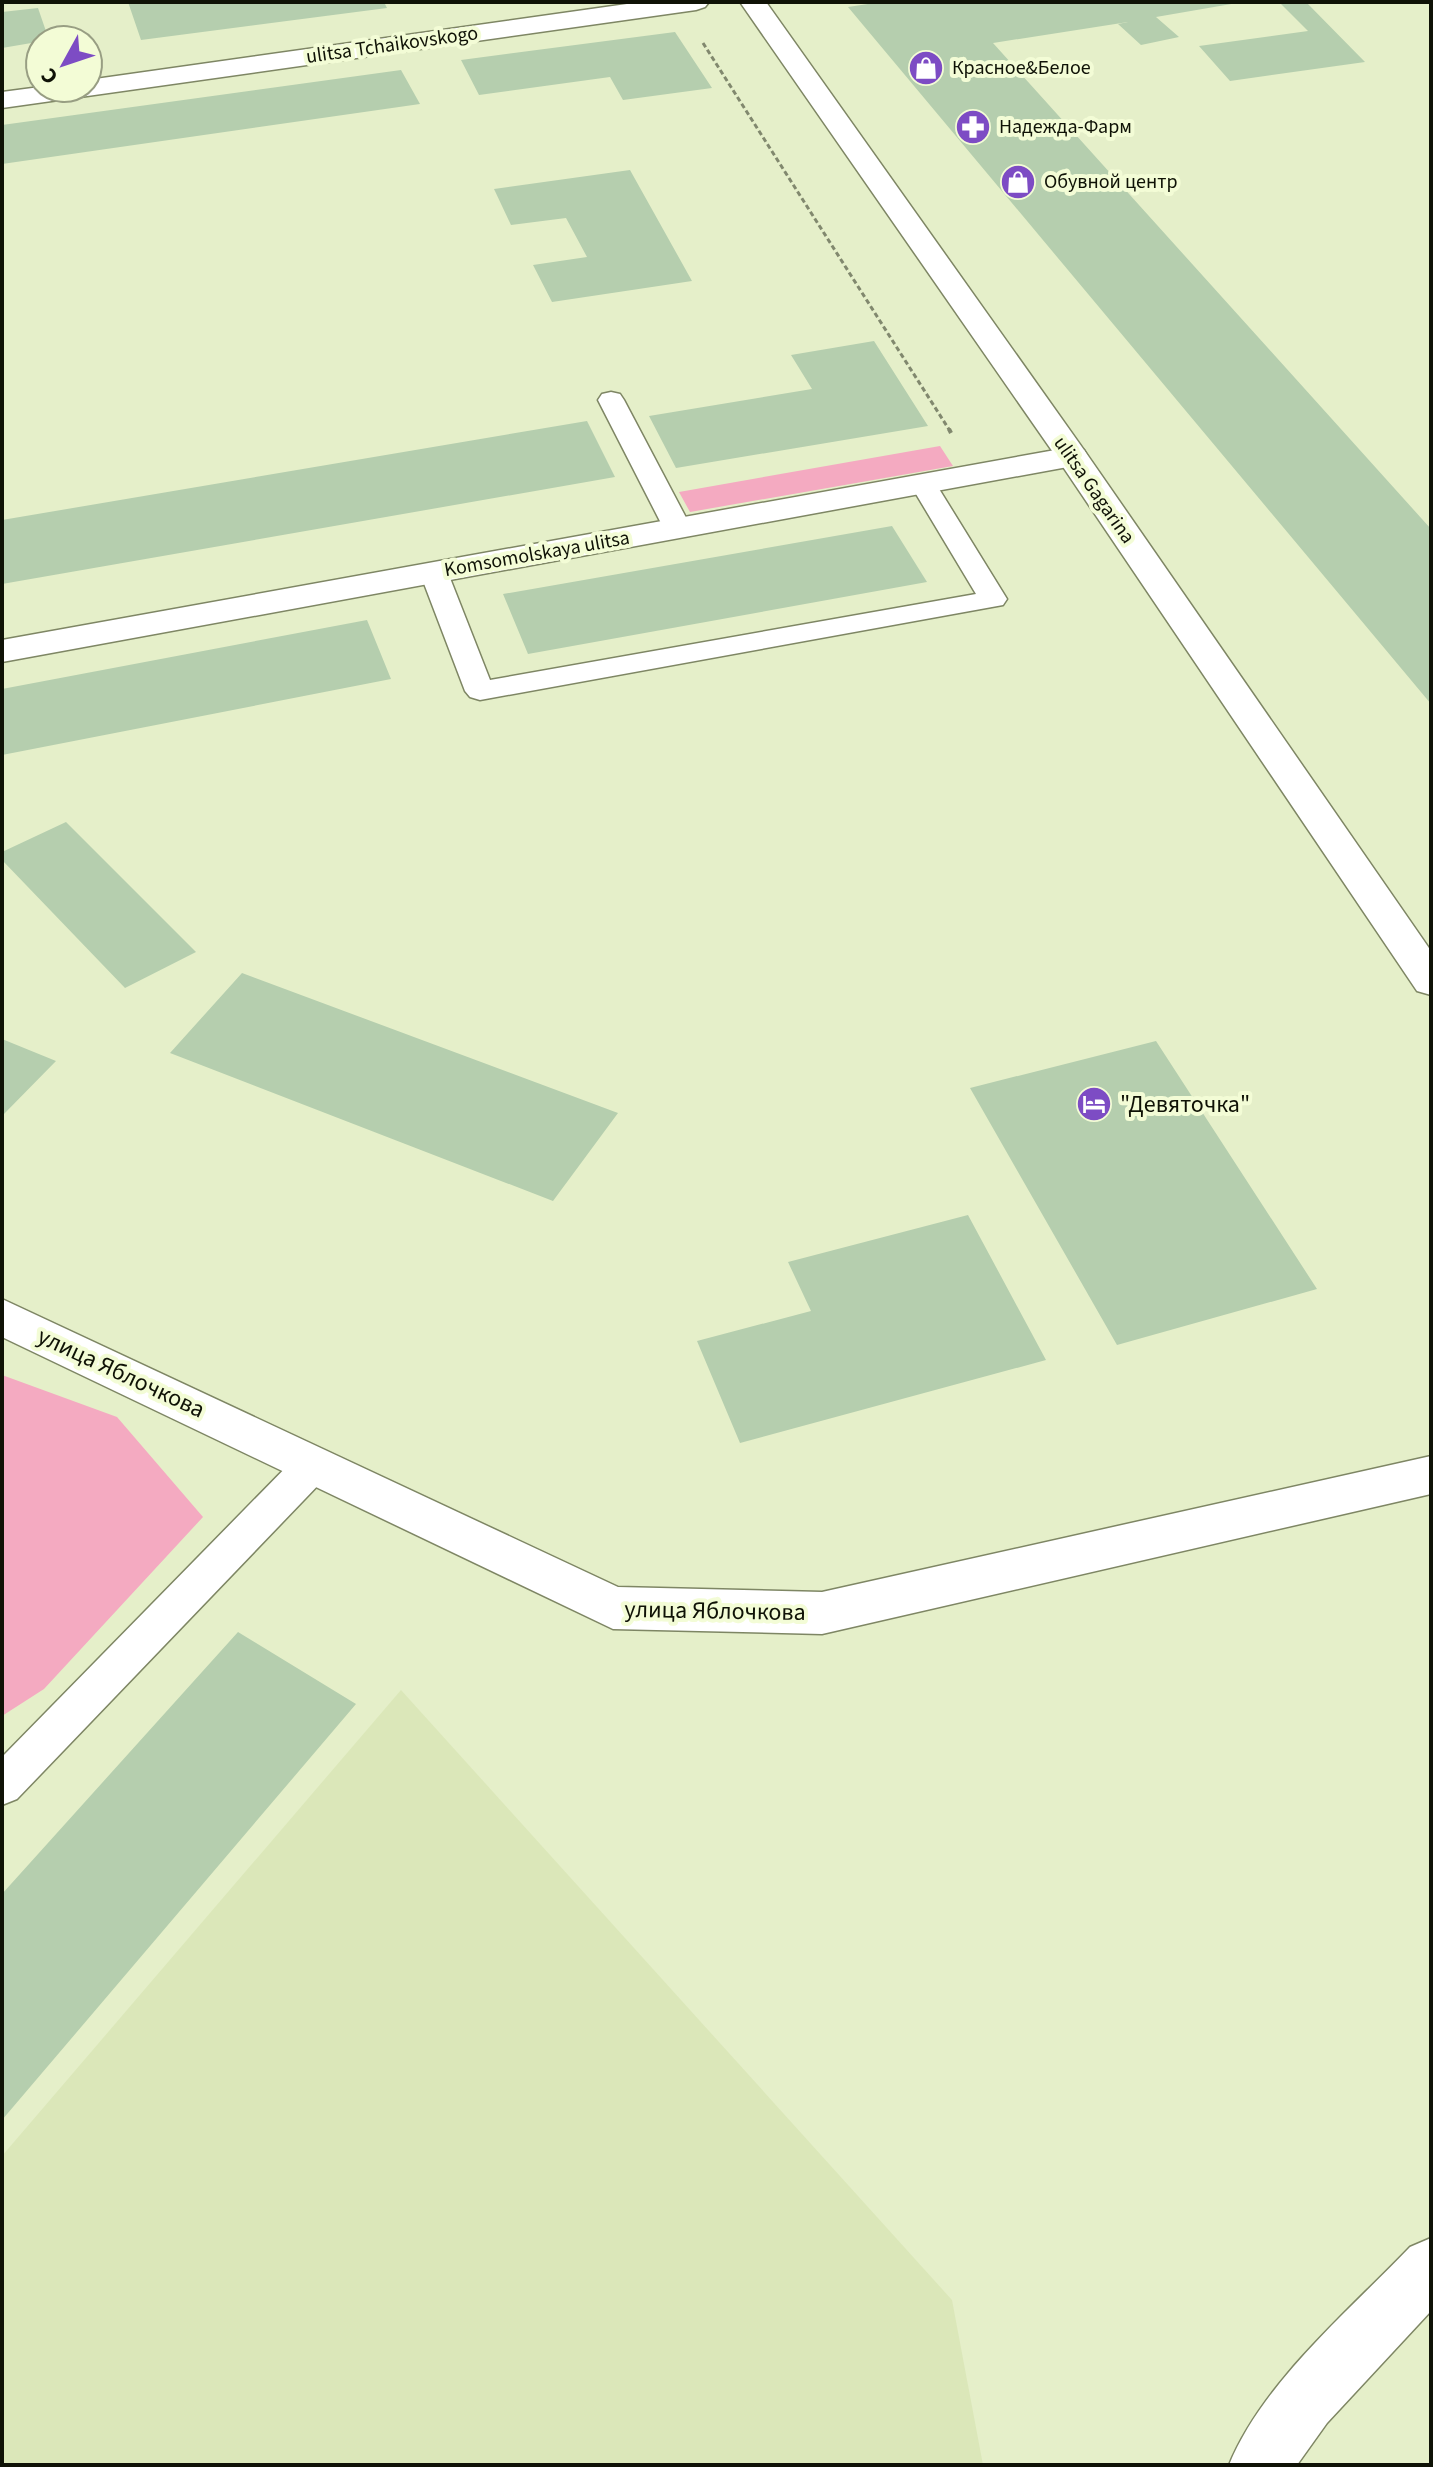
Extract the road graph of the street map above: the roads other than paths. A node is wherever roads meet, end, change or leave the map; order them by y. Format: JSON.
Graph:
{"nodes":[{"id":1,"x":753,"y":2,"type":"edge"},
{"id":2,"x":688,"y":3,"type":"edge"},
{"id":3,"x":104,"y":86,"type":"edge"},
{"id":4,"x":24,"y":97,"type":"edge"},
{"id":5,"x":2,"y":100,"type":"edge"},
{"id":6,"x":611,"y":400,"type":"dead end"},
{"id":7,"x":1072,"y":457,"type":"junction"},
{"id":8,"x":923,"y":484,"type":"junction"},
{"id":9,"x":678,"y":529,"type":"junction"},
{"id":10,"x":434,"y":573,"type":"junction"},
{"id":11,"x":2,"y":651,"type":"edge"},
{"id":12,"x":1431,"y":981,"type":"edge"},
{"id":13,"x":2,"y":1317,"type":"edge"},
{"id":14,"x":313,"y":1465,"type":"junction"},
{"id":15,"x":1431,"y":1475,"type":"edge"},
{"id":16,"x":2,"y":1786,"type":"edge"},
{"id":17,"x":1431,"y":2268,"type":"edge"},
{"id":18,"x":1260,"y":2465,"type":"edge"}],
"edges":[{"from":1,"to":7,"type":"street","name":"ulitsa Gagarina"},
{"from":2,"to":3,"type":"street","name":"ulitsa Tchaikovskogo"},
{"from":4,"to":5,"type":"street","name":"ulitsa Tchaikovskogo"},
{"from":6,"to":9,"type":"lane"},
{"from":7,"to":8,"type":"street","name":"Komsomolskaya ulitsa"},
{"from":7,"to":12,"type":"street","name":"ulitsa Gagarina"},
{"from":8,"to":9,"type":"street","name":"Komsomolskaya ulitsa"},
{"from":8,"to":10,"type":"lane"},
{"from":9,"to":10,"type":"street","name":"Komsomolskaya ulitsa"},
{"from":10,"to":11,"type":"street","name":"Komsomolskaya ulitsa"},
{"from":13,"to":14,"type":"street","name":"улица Яблочкова"},
{"from":14,"to":15,"type":"street","name":"улица Яблочкова"},
{"from":14,"to":16,"type":"lane"},
{"from":17,"to":18,"type":"street"}]}
